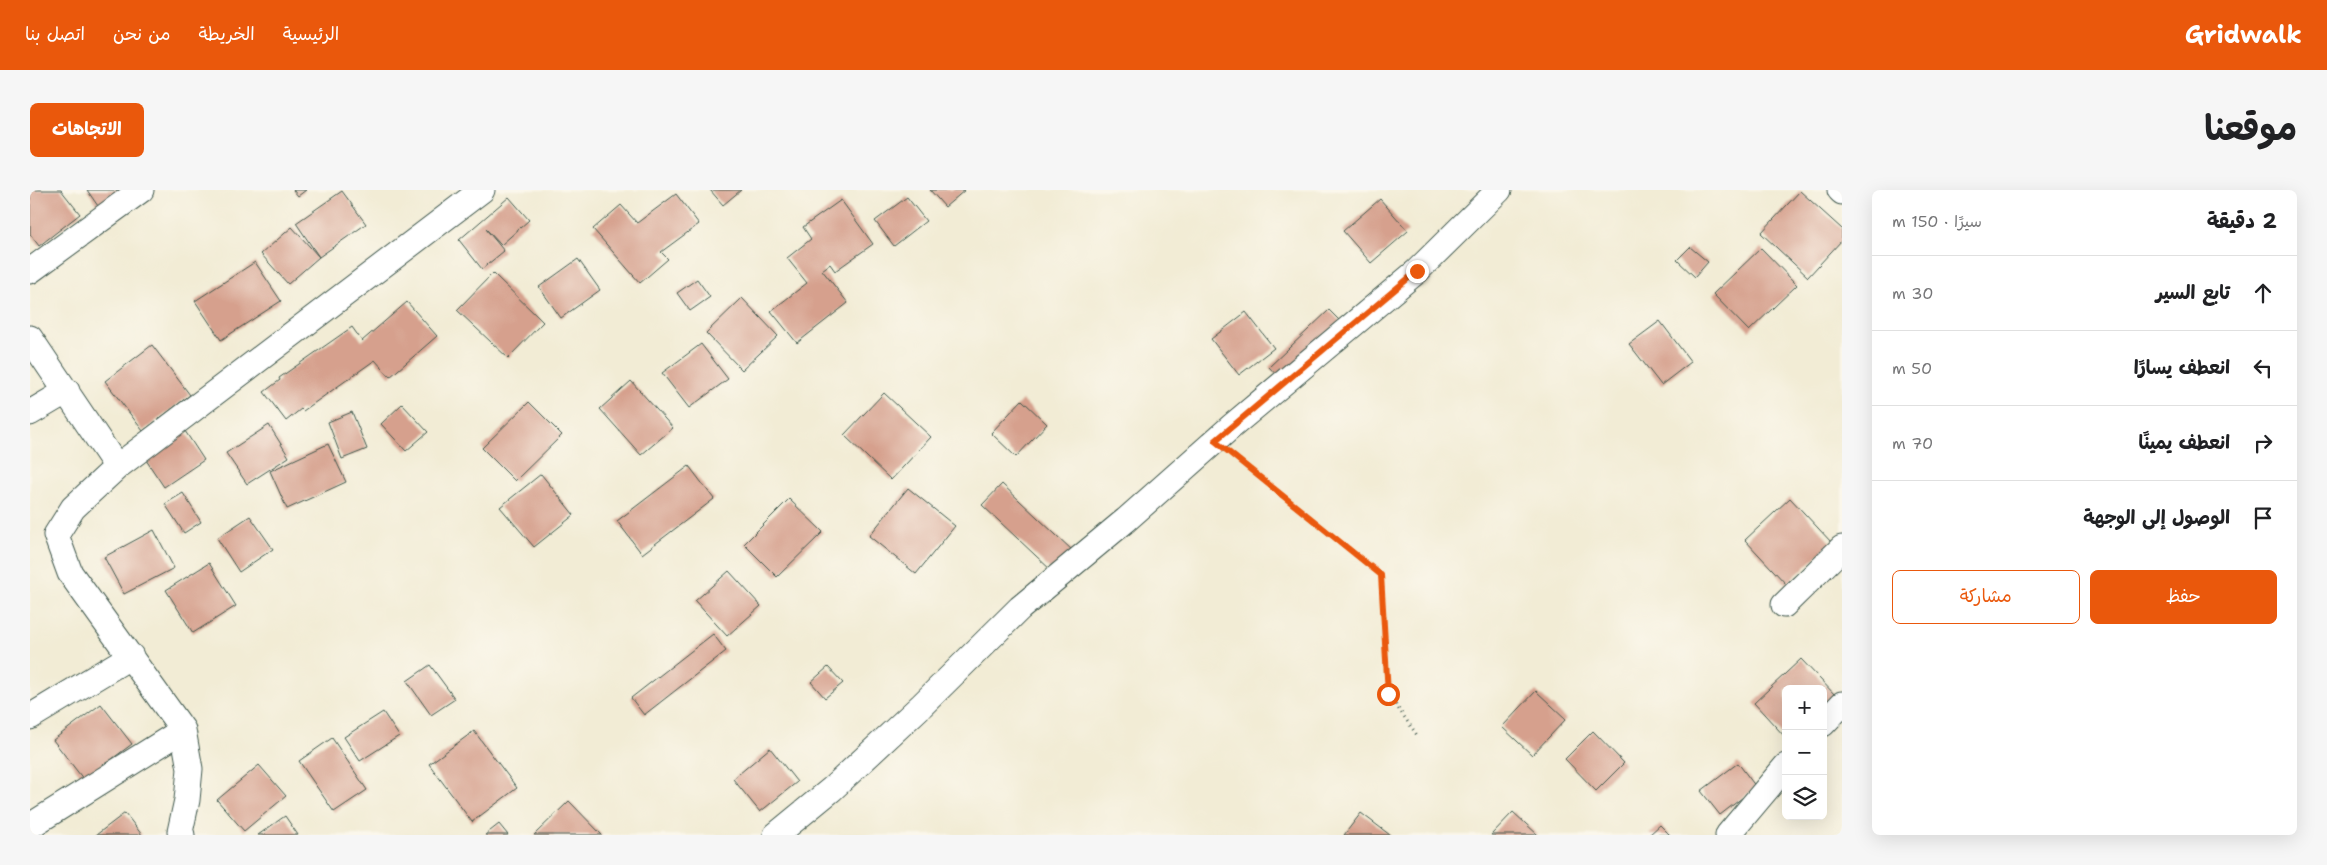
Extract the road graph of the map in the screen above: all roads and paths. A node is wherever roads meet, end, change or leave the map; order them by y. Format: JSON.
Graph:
{"nodes":[{"id":1,"x":141,"y":190,"type":"edge"},
{"id":2,"x":482,"y":190,"type":"edge"},
{"id":3,"x":1499,"y":190,"type":"edge"},
{"id":4,"x":30,"y":271,"type":"edge"},
{"id":5,"x":30,"y":338,"type":"edge"},
{"id":6,"x":66,"y":391,"type":"junction"},
{"id":7,"x":30,"y":413,"type":"edge"},
{"id":8,"x":1215,"y":441,"type":"junction"},
{"id":9,"x":117,"y":467,"type":"junction"},
{"id":10,"x":1842,"y":548,"type":"edge"},
{"id":11,"x":1784,"y":605,"type":"dead end"},
{"id":12,"x":131,"y":656,"type":"junction"},
{"id":13,"x":1842,"y":704,"type":"edge"},
{"id":14,"x":30,"y":717,"type":"edge"},
{"id":15,"x":1827,"y":720,"type":"edge"},
{"id":16,"x":183,"y":730,"type":"junction"},
{"id":17,"x":1417,"y":735,"type":"dead end"},
{"id":18,"x":1782,"y":771,"type":"edge"},
{"id":19,"x":30,"y":826,"type":"edge"},
{"id":20,"x":180,"y":834,"type":"edge"},
{"id":21,"x":776,"y":835,"type":"edge"},
{"id":22,"x":1728,"y":835,"type":"edge"}],
"edges":[{"from":1,"to":4,"type":"street"},
{"from":2,"to":9,"type":"street"},
{"from":3,"to":8,"type":"street"},
{"from":5,"to":6,"type":"street"},
{"from":6,"to":7,"type":"street"},
{"from":6,"to":9,"type":"street"},
{"from":8,"to":17,"type":"path"},
{"from":8,"to":21,"type":"street"},
{"from":9,"to":12,"type":"street"},
{"from":10,"to":11,"type":"street"},
{"from":12,"to":14,"type":"street"},
{"from":12,"to":16,"type":"street"},
{"from":13,"to":15,"type":"street"},
{"from":16,"to":19,"type":"street"},
{"from":16,"to":20,"type":"street"},
{"from":18,"to":22,"type":"street"}]}
